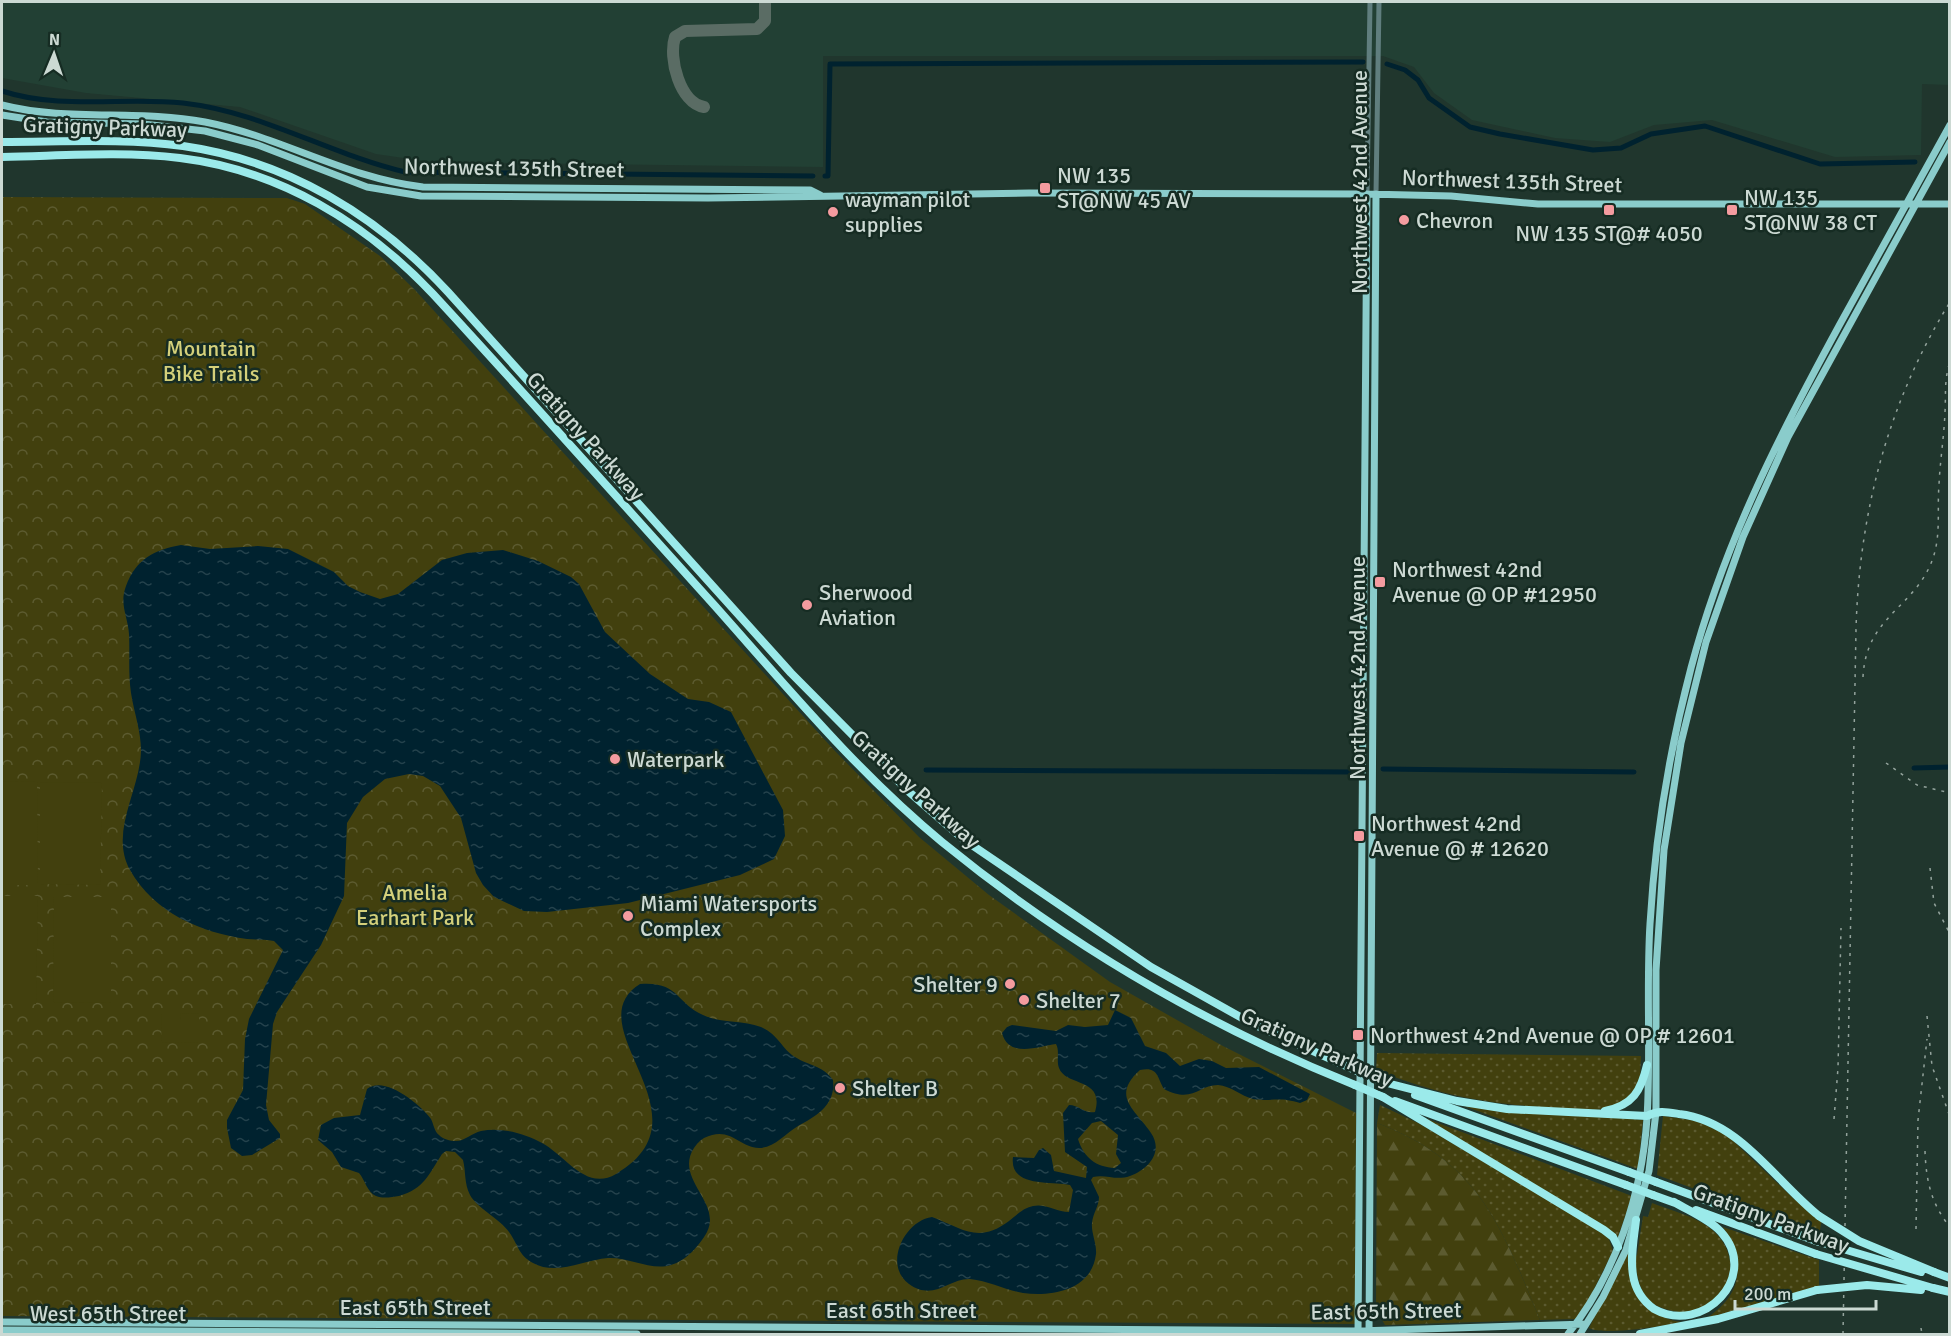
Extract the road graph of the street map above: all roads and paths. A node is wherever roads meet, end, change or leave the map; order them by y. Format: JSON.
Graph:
{"nodes":[{"id":1,"x":1370,"y":2,"type":"edge"},
{"id":2,"x":1379,"y":2,"type":"edge"},
{"id":3,"x":1370,"y":53,"type":"junction"},
{"id":4,"x":1378,"y":53,"type":"junction"},
{"id":5,"x":2,"y":105,"type":"edge"},
{"id":6,"x":2,"y":115,"type":"edge"},
{"id":7,"x":1950,"y":125,"type":"edge"},
{"id":8,"x":2,"y":142,"type":"edge"},
{"id":9,"x":1950,"y":142,"type":"edge"},
{"id":10,"x":2,"y":156,"type":"edge"},
{"id":11,"x":535,"y":188,"type":"junction"},
{"id":12,"x":1367,"y":194,"type":"junction"},
{"id":13,"x":1376,"y":194,"type":"junction"},
{"id":14,"x":820,"y":195,"type":"junction"},
{"id":15,"x":535,"y":197,"type":"junction"},
{"id":16,"x":1950,"y":204,"type":"edge"},
{"id":17,"x":1906,"y":205,"type":"junction"},
{"id":18,"x":1916,"y":205,"type":"junction"},
{"id":19,"x":1365,"y":403,"type":"junction"},
{"id":20,"x":1377,"y":403,"type":"junction"},
{"id":21,"x":1375,"y":593,"type":"junction"},
{"id":22,"x":1364,"y":594,"type":"junction"},
{"id":23,"x":1363,"y":646,"type":"junction"},
{"id":24,"x":1375,"y":646,"type":"junction"},
{"id":25,"x":1361,"y":881,"type":"junction"},
{"id":26,"x":1373,"y":882,"type":"junction"},
{"id":27,"x":1361,"y":993,"type":"junction"},
{"id":28,"x":1372,"y":993,"type":"junction"},
{"id":29,"x":1647,"y":1065,"type":"junction"},
{"id":30,"x":1383,"y":1082,"type":"junction"},
{"id":31,"x":1383,"y":1097,"type":"junction"},
{"id":32,"x":1592,"y":1113,"type":"junction"},
{"id":33,"x":1651,"y":1114,"type":"junction"},
{"id":34,"x":1674,"y":1202,"type":"junction"},
{"id":35,"x":1636,"y":1220,"type":"junction"},
{"id":36,"x":1617,"y":1247,"type":"junction"},
{"id":37,"x":1934,"y":1273,"type":"junction"},
{"id":38,"x":1950,"y":1278,"type":"edge"},
{"id":39,"x":1933,"y":1290,"type":"junction"},
{"id":40,"x":1950,"y":1293,"type":"edge"},
{"id":41,"x":2,"y":1322,"type":"edge"},
{"id":42,"x":1586,"y":1324,"type":"junction"},
{"id":43,"x":1576,"y":1325,"type":"junction"},
{"id":44,"x":2,"y":1330,"type":"edge"},
{"id":45,"x":214,"y":1330,"type":"edge"},
{"id":46,"x":815,"y":1331,"type":"edge"},
{"id":47,"x":1358,"y":1333,"type":"edge"},
{"id":48,"x":1370,"y":1333,"type":"edge"},
{"id":49,"x":637,"y":1335,"type":"edge"},
{"id":50,"x":1568,"y":1335,"type":"edge"},
{"id":51,"x":1580,"y":1335,"type":"edge"},
{"id":52,"x":1640,"y":1335,"type":"edge"}],
"edges":[{"from":1,"to":3,"type":"street","name":"Northwest 42nd Avenue"},
{"from":2,"to":4,"type":"street","name":"Northwest 42nd Avenue"},
{"from":3,"to":4,"type":"street"},
{"from":3,"to":12,"type":"street","name":"Northwest 42nd Avenue"},
{"from":4,"to":13,"type":"street","name":"Northwest 42nd Avenue"},
{"from":5,"to":11,"type":"main road","name":"Northwest 135th Street"},
{"from":6,"to":15,"type":"main road","name":"Northwest 135th Street"},
{"from":7,"to":17,"type":"main road"},
{"from":8,"to":30,"type":"highway","name":"Gratigny Parkway","bridge":true},
{"from":9,"to":18,"type":"main road"},
{"from":10,"to":31,"type":"highway","name":"Gratigny Parkway","bridge":true},
{"from":11,"to":14,"type":"main road","name":"Northwest 135th Street"},
{"from":11,"to":15,"type":"main road"},
{"from":12,"to":13,"type":"main road","name":"Northwest 135th Street"},
{"from":12,"to":14,"type":"main road","name":"Northwest 135th Street"},
{"from":12,"to":19,"type":"main road","name":"Northwest 42nd Avenue"},
{"from":13,"to":17,"type":"main road","name":"Northwest 135th Street"},
{"from":13,"to":20,"type":"main road","name":"Northwest 42nd Avenue"},
{"from":14,"to":15,"type":"main road","name":"Northwest 135th Street"},
{"from":16,"to":18,"type":"main road","name":"Northwest 135th Street"},
{"from":17,"to":18,"type":"main road","name":"Northwest 135th Street"},
{"from":17,"to":29,"type":"main road"},
{"from":18,"to":33,"type":"main road"},
{"from":19,"to":20,"type":"main road"},
{"from":19,"to":22,"type":"main road","name":"Northwest 42nd Avenue"},
{"from":20,"to":21,"type":"main road","name":"Northwest 42nd Avenue"},
{"from":21,"to":22,"type":"main road"},
{"from":21,"to":24,"type":"main road","name":"Northwest 42nd Avenue"},
{"from":22,"to":23,"type":"main road","name":"Northwest 42nd Avenue"},
{"from":23,"to":24,"type":"main road"},
{"from":23,"to":25,"type":"main road","name":"Northwest 42nd Avenue"},
{"from":24,"to":26,"type":"main road","name":"Northwest 42nd Avenue"},
{"from":25,"to":26,"type":"main road"},
{"from":25,"to":27,"type":"main road","name":"Northwest 42nd Avenue"},
{"from":26,"to":28,"type":"main road","name":"Northwest 42nd Avenue"},
{"from":27,"to":28,"type":"main road"},
{"from":27,"to":47,"type":"main road","name":"Northwest 42nd Avenue"},
{"from":28,"to":48,"type":"main road","name":"Northwest 42nd Avenue"},
{"from":29,"to":32,"type":"highway"},
{"from":29,"to":33,"type":"main road"},
{"from":30,"to":32,"type":"highway"},
{"from":30,"to":37,"type":"highway","name":"Gratigny Parkway","bridge":true},
{"from":31,"to":34,"type":"highway","name":"Gratigny Parkway","bridge":true},
{"from":31,"to":36,"type":"highway"},
{"from":32,"to":33,"type":"highway"},
{"from":33,"to":35,"type":"main road"},
{"from":33,"to":36,"type":"main road"},
{"from":33,"to":37,"type":"highway","bridge":true},
{"from":34,"to":35,"type":"highway"},
{"from":34,"to":39,"type":"highway","name":"Gratigny Parkway","bridge":true},
{"from":35,"to":42,"type":"main road"},
{"from":36,"to":43,"type":"main road"},
{"from":37,"to":38,"type":"highway"},
{"from":39,"to":40,"type":"highway","name":"Gratigny Parkway"},
{"from":39,"to":52,"type":"highway","bridge":true},
{"from":41,"to":45,"type":"main road","name":"West 65th Street"},
{"from":42,"to":43,"type":"main road","name":"East 65th Street"},
{"from":42,"to":51,"type":"main road"},
{"from":43,"to":48,"type":"main road","name":"East 65th Street"},
{"from":43,"to":50,"type":"main road"},
{"from":44,"to":45,"type":"main road","name":"West 65th Street"},
{"from":45,"to":46,"type":"main road","name":"East 65th Street"},
{"from":45,"to":49,"type":"main road","name":"East 65th Street"},
{"from":46,"to":47,"type":"main road","name":"East 65th Street"},
{"from":47,"to":48,"type":"main road","name":"East 65th Street"}]}
